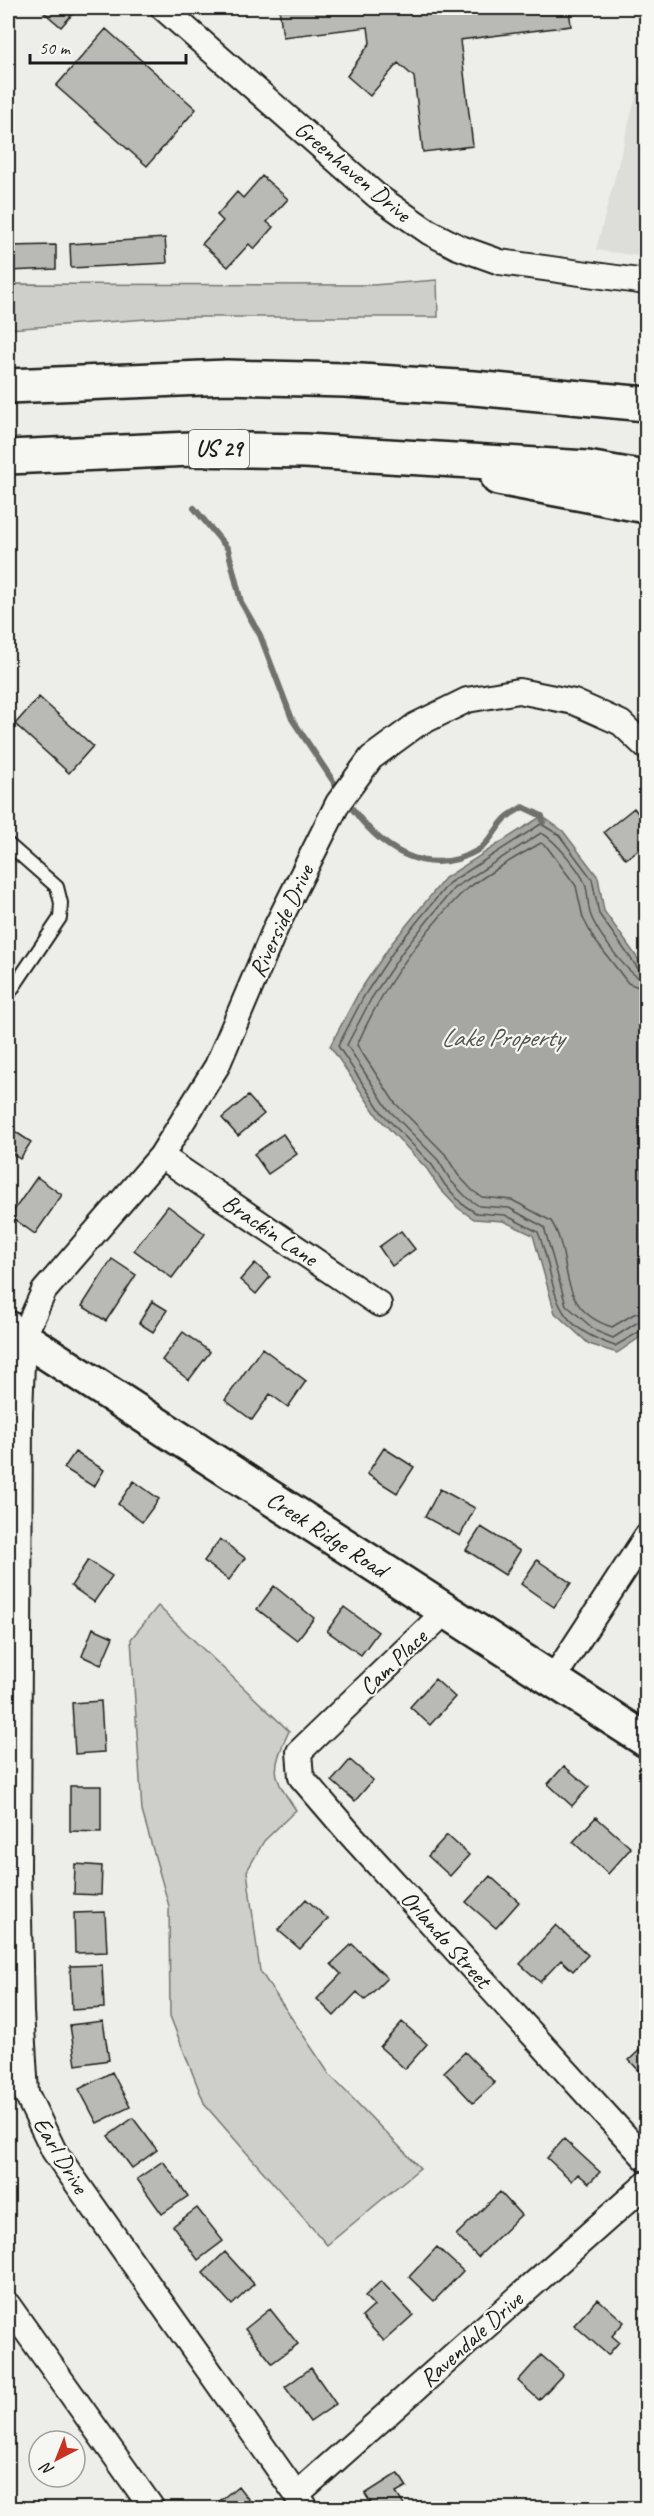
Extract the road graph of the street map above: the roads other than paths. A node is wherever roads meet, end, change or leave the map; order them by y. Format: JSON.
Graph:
{"nodes":[{"id":1,"x":162,"y":8,"type":"edge"},
{"id":2,"x":646,"y":282,"type":"edge"},
{"id":3,"x":8,"y":386,"type":"edge"},
{"id":4,"x":646,"y":404,"type":"edge"},
{"id":5,"x":8,"y":457,"type":"edge"},
{"id":6,"x":430,"y":457,"type":"junction"},
{"id":7,"x":646,"y":478,"type":"edge"},
{"id":8,"x":646,"y":506,"type":"edge"},
{"id":9,"x":646,"y":747,"type":"edge"},
{"id":10,"x":8,"y":844,"type":"edge"},
{"id":11,"x":8,"y":995,"type":"edge"},
{"id":12,"x":161,"y":1156,"type":"junction"},
{"id":13,"x":380,"y":1304,"type":"dead end"},
{"id":14,"x":15,"y":1333,"type":"edge"},
{"id":15,"x":646,"y":1537,"type":"edge"},
{"id":16,"x":447,"y":1610,"type":"junction"},
{"id":17,"x":553,"y":1679,"type":"junction"},
{"id":18,"x":340,"y":1713,"type":"joint"},
{"id":19,"x":646,"y":1740,"type":"edge"},
{"id":20,"x":14,"y":2012,"type":"edge"},
{"id":21,"x":646,"y":2159,"type":"edge"},
{"id":22,"x":646,"y":2184,"type":"edge"},
{"id":23,"x":8,"y":2305,"type":"edge"},
{"id":24,"x":301,"y":2502,"type":"edge"},
{"id":25,"x":152,"y":2508,"type":"edge"}],
"edges":[{"from":1,"to":2,"type":"street","name":"Greenhaven Drive"},
{"from":3,"to":4,"type":"main road"},
{"from":5,"to":6,"type":"main road","number":"US 29"},
{"from":6,"to":7,"type":"main road","number":"US 29"},
{"from":6,"to":8,"type":"main road"},
{"from":9,"to":12,"type":"street","name":"Riverside Drive"},
{"from":10,"to":11,"type":"lane"},
{"from":12,"to":13,"type":"street","name":"Brackin Lane"},
{"from":12,"to":14,"type":"street","name":"Riverside Drive"},
{"from":14,"to":16,"type":"main road","name":"Creek Ridge Road"},
{"from":14,"to":20,"type":"street","name":"Earl Drive"},
{"from":15,"to":17,"type":"street"},
{"from":16,"to":17,"type":"main road","name":"Creek Ridge Road"},
{"from":16,"to":18,"type":"street","name":"Cam Place"},
{"from":17,"to":19,"type":"main road","name":"Creek Ridge Road"},
{"from":18,"to":21,"type":"street","name":"Orlando Street"},
{"from":20,"to":24,"type":"street","name":"Earl Drive"},
{"from":22,"to":24,"type":"street","name":"Ravendale Drive"},
{"from":23,"to":25,"type":"street"}]}
